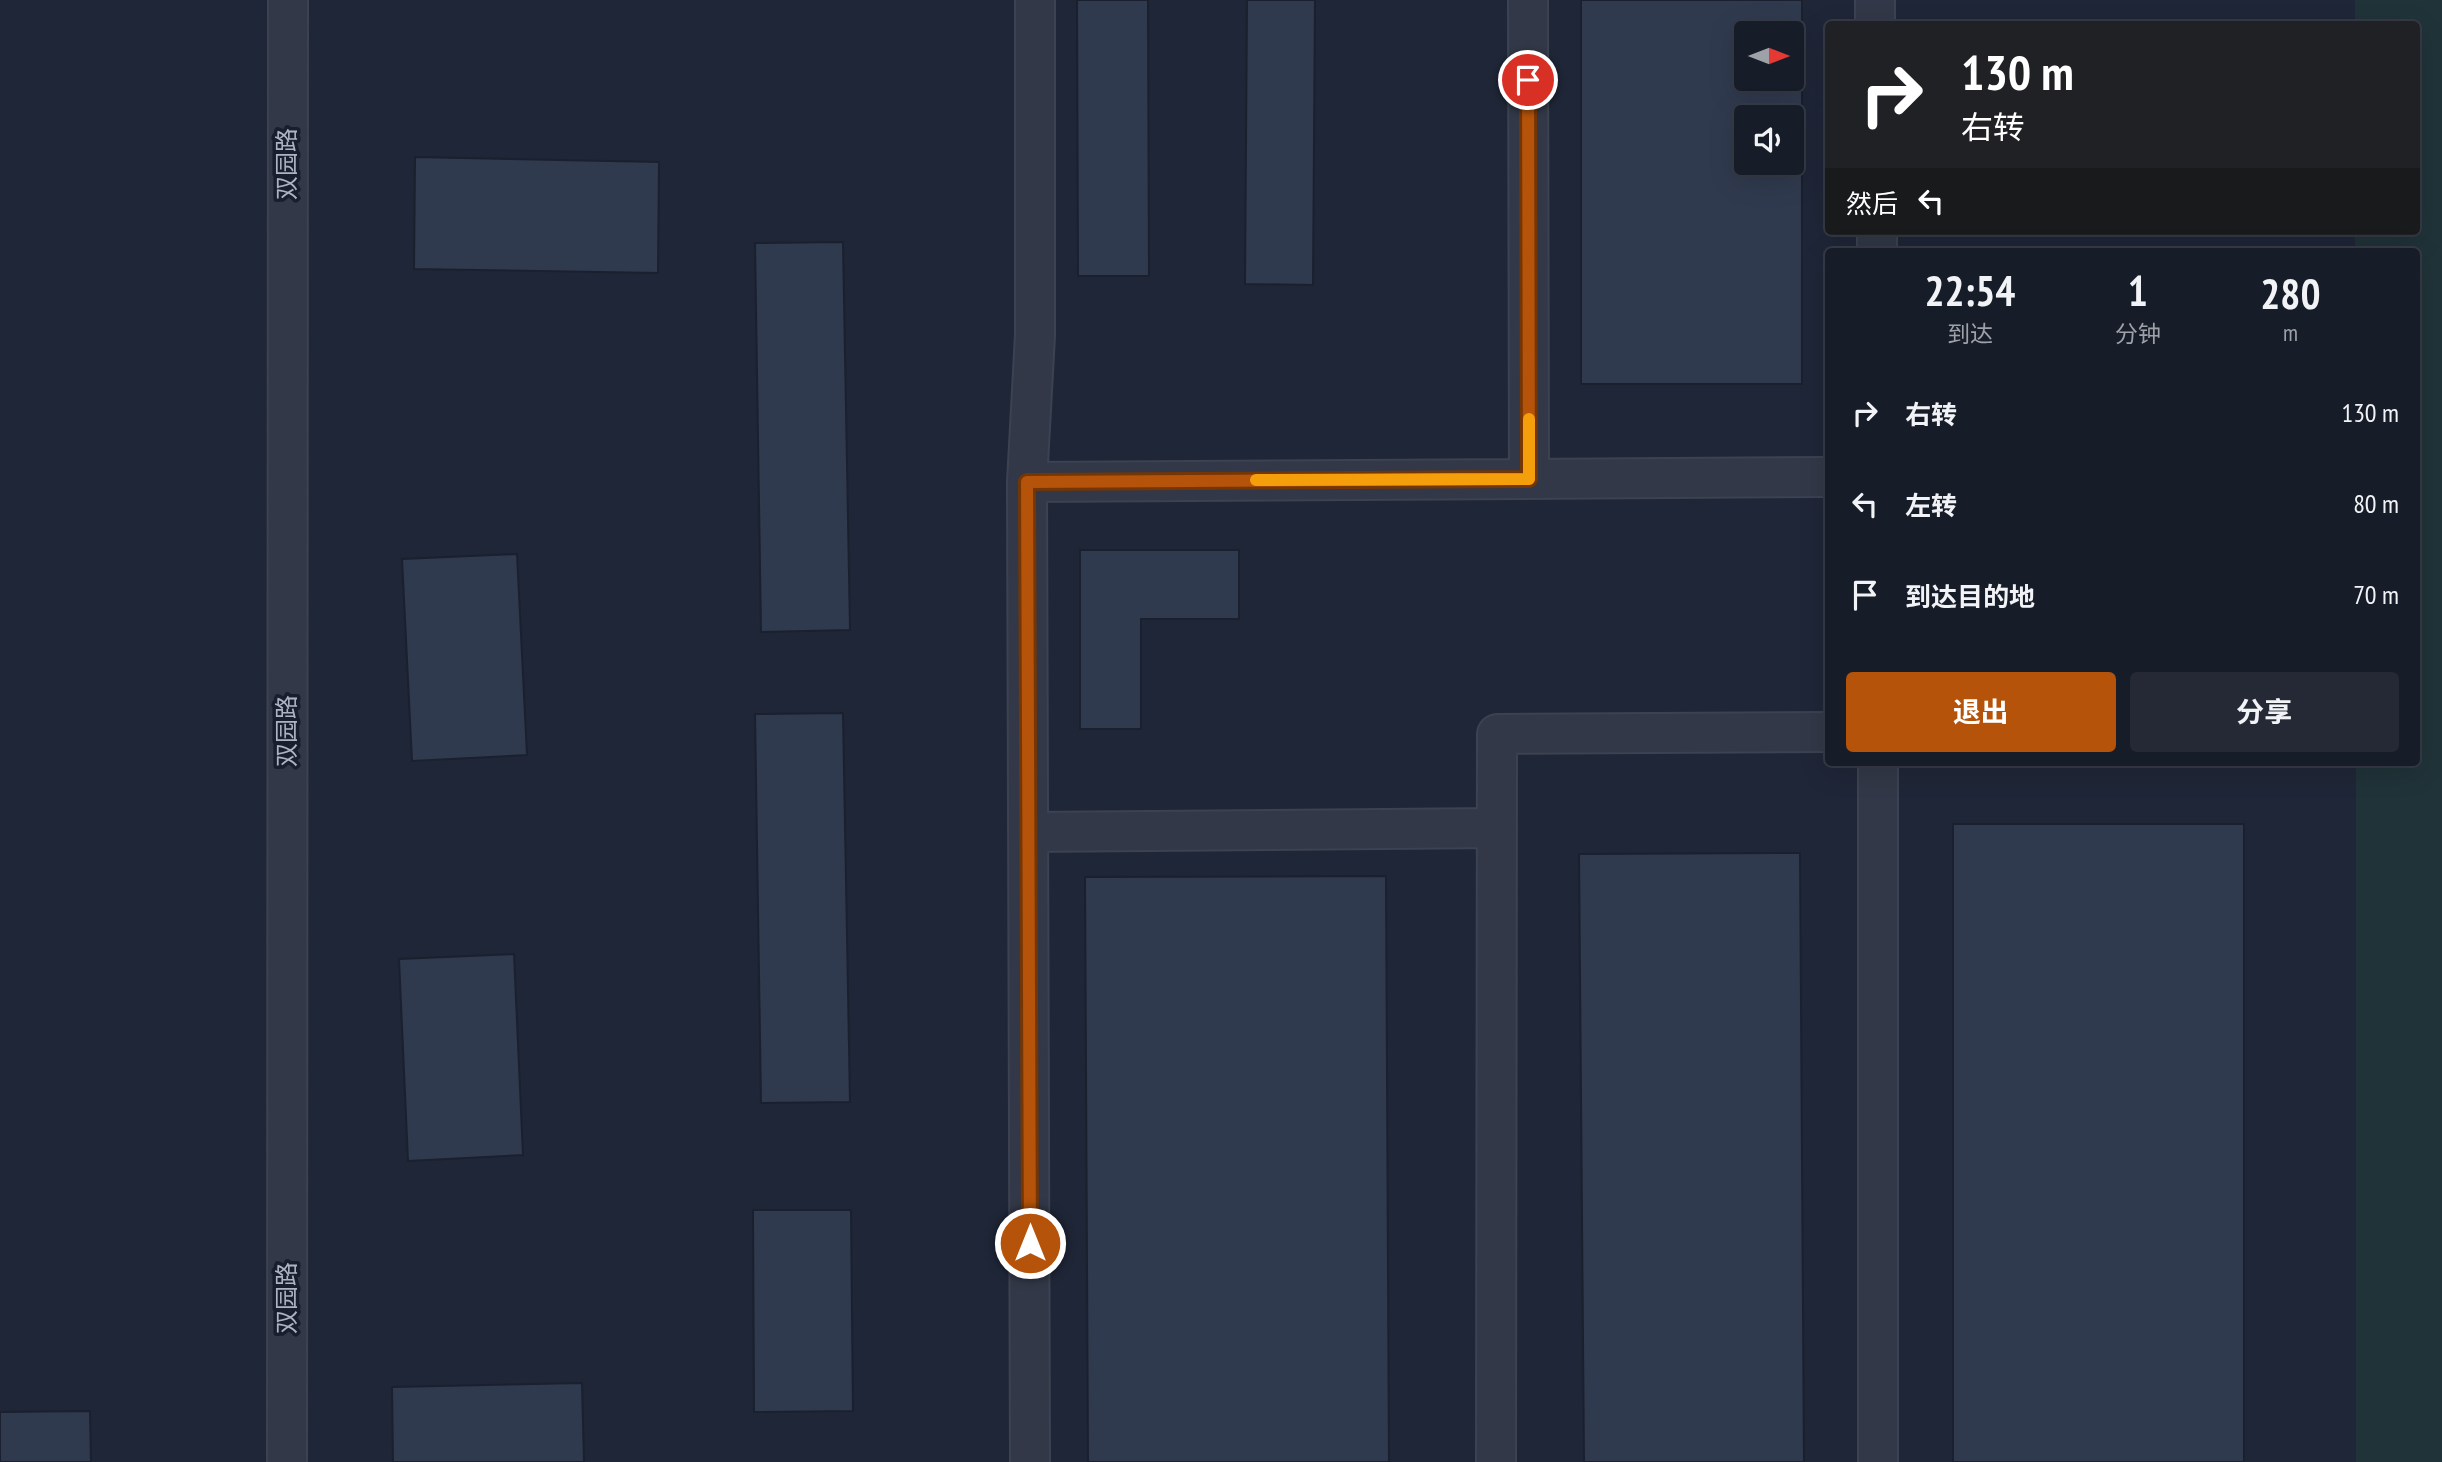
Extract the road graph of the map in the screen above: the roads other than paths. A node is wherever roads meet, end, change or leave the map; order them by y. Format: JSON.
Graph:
{"nodes":[{"id":1,"x":288,"y":0,"type":"edge"},
{"id":2,"x":1035,"y":0,"type":"edge"},
{"id":3,"x":1528,"y":0,"type":"edge"},
{"id":4,"x":1875,"y":0,"type":"edge"},
{"id":5,"x":1875,"y":21,"type":"edge"},
{"id":6,"x":1825,"y":477,"type":"edge"},
{"id":7,"x":1529,"y":479,"type":"junction"},
{"id":8,"x":1027,"y":482,"type":"junction"},
{"id":9,"x":1825,"y":732,"type":"edge"},
{"id":10,"x":1878,"y":766,"type":"edge"},
{"id":11,"x":1497,"y":828,"type":"junction"},
{"id":12,"x":1028,"y":832,"type":"junction"},
{"id":13,"x":288,"y":1462,"type":"edge"},
{"id":14,"x":1030,"y":1462,"type":"edge"},
{"id":15,"x":1496,"y":1462,"type":"edge"},
{"id":16,"x":1878,"y":1462,"type":"edge"}],
"edges":[{"from":1,"to":13,"type":"street","name":"双园路"},
{"from":2,"to":8,"type":"street"},
{"from":3,"to":7,"type":"street"},
{"from":4,"to":5,"type":"street"},
{"from":6,"to":7,"type":"street"},
{"from":7,"to":8,"type":"street"},
{"from":8,"to":12,"type":"street"},
{"from":9,"to":11,"type":"street"},
{"from":10,"to":16,"type":"street"},
{"from":11,"to":12,"type":"street"},
{"from":11,"to":15,"type":"street"},
{"from":12,"to":14,"type":"street"}]}
